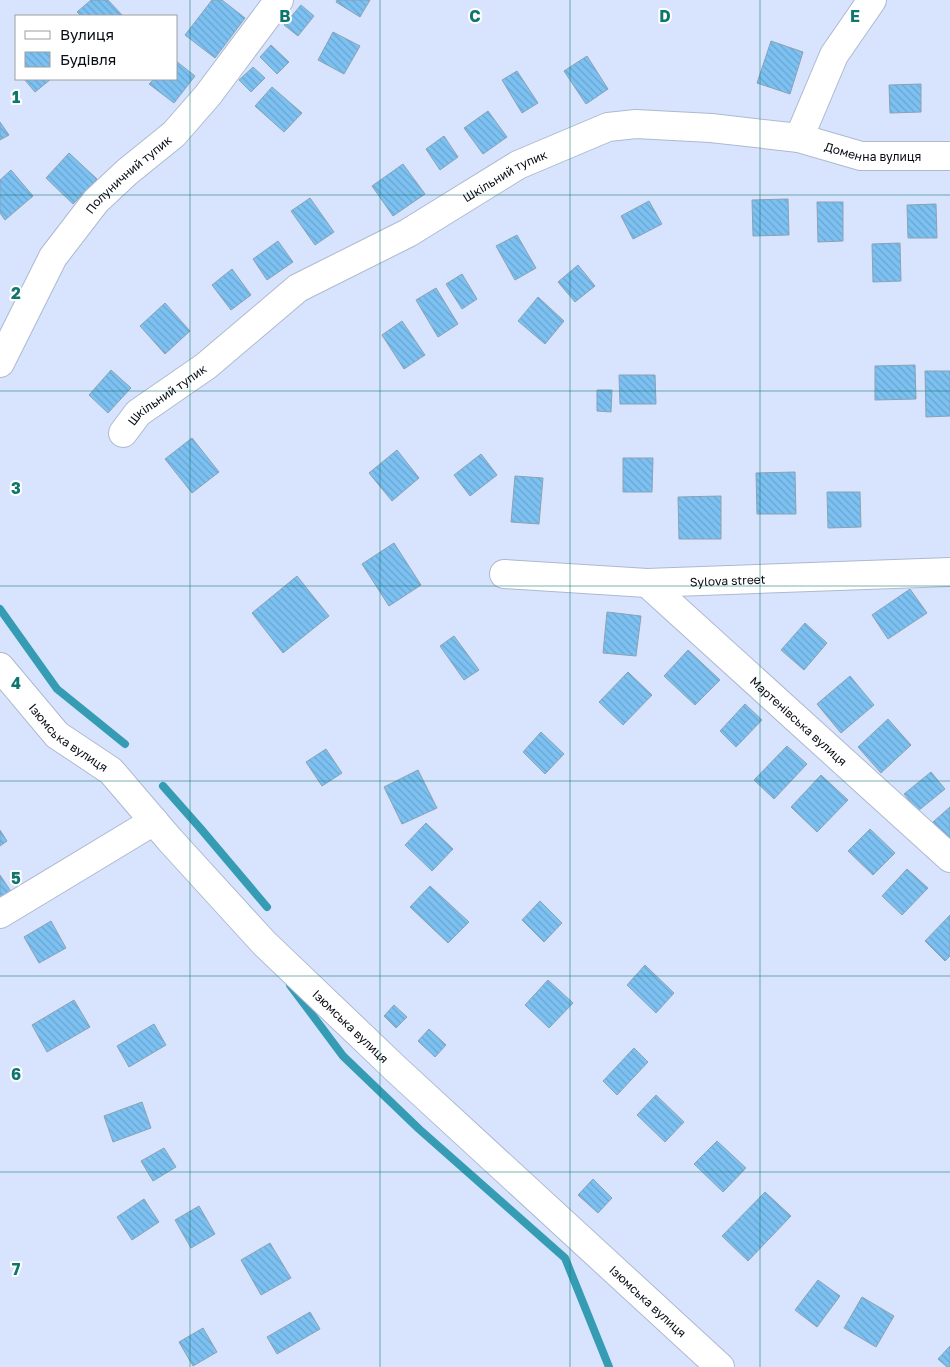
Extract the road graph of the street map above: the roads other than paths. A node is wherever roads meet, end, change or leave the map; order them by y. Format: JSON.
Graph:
{"nodes":[{"id":1,"x":279,"y":0,"type":"edge"},
{"id":2,"x":872,"y":0,"type":"edge"},
{"id":3,"x":799,"y":138,"type":"junction"},
{"id":4,"x":950,"y":156,"type":"edge"},
{"id":5,"x":0,"y":363,"type":"edge"},
{"id":6,"x":123,"y":433,"type":"dead end"},
{"id":7,"x":950,"y":572,"type":"edge"},
{"id":8,"x":504,"y":574,"type":"dead end"},
{"id":9,"x":648,"y":584,"type":"junction"},
{"id":10,"x":0,"y":667,"type":"edge"},
{"id":11,"x":154,"y":821,"type":"junction"},
{"id":12,"x":950,"y":858,"type":"edge"},
{"id":13,"x":0,"y":914,"type":"edge"},
{"id":14,"x":720,"y":1367,"type":"edge"}],
"edges":[{"from":1,"to":5,"type":"street","name":"Полуничний тупик"},
{"from":2,"to":3,"type":"street"},
{"from":3,"to":4,"type":"street","name":"Доменна вулиця"},
{"from":3,"to":6,"type":"street","name":"Шкільний тупик"},
{"from":7,"to":9,"type":"street","name":"Sylova street"},
{"from":8,"to":9,"type":"street","name":"Sylova street"},
{"from":9,"to":12,"type":"street","name":"Мартенівська вулиця"},
{"from":10,"to":11,"type":"street","name":"Ізюмська вулиця"},
{"from":11,"to":13,"type":"street"},
{"from":11,"to":14,"type":"street","name":"Ізюмська вулиця"}]}
